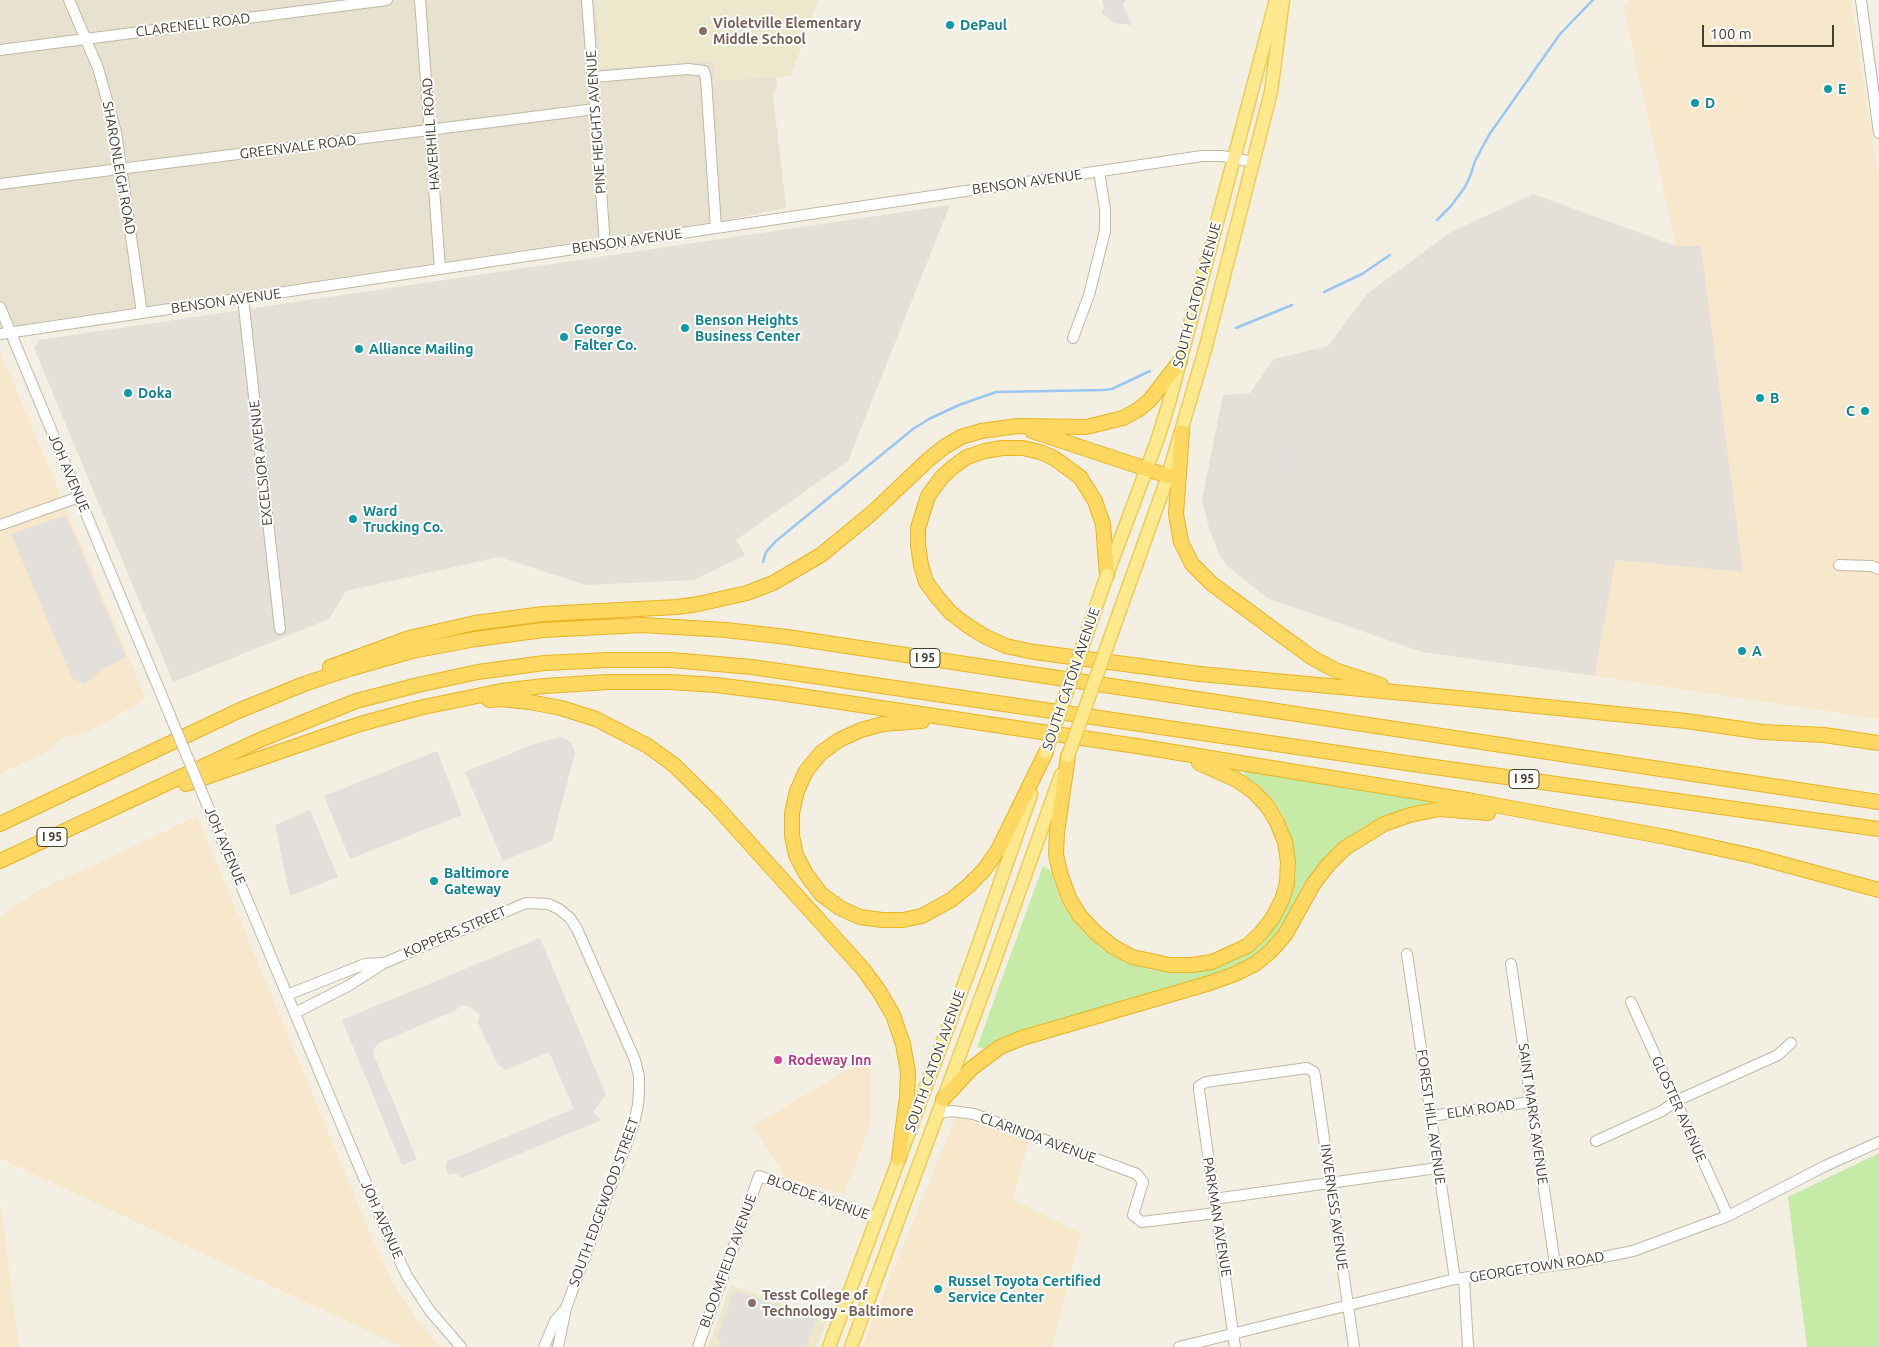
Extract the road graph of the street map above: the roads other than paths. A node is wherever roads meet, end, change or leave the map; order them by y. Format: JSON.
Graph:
{"nodes":[{"id":1,"x":70,"y":0,"type":"edge"},
{"id":2,"x":387,"y":0,"type":"edge"},
{"id":3,"x":420,"y":0,"type":"edge"},
{"id":4,"x":587,"y":0,"type":"edge"},
{"id":5,"x":1276,"y":0,"type":"edge"},
{"id":6,"x":1283,"y":0,"type":"edge"},
{"id":7,"x":1861,"y":0,"type":"edge"},
{"id":8,"x":86,"y":39,"type":"junction"},
{"id":9,"x":0,"y":50,"type":"edge"},
{"id":10,"x":593,"y":77,"type":"junction"},
{"id":11,"x":595,"y":109,"type":"junction"},
{"id":12,"x":430,"y":130,"type":"junction"},
{"id":13,"x":1879,"y":134,"type":"edge"},
{"id":14,"x":1234,"y":158,"type":"junction"},
{"id":15,"x":1253,"y":162,"type":"junction"},
{"id":16,"x":122,"y":169,"type":"junction"},
{"id":17,"x":1099,"y":171,"type":"junction"},
{"id":18,"x":0,"y":184,"type":"edge"},
{"id":19,"x":716,"y":228,"type":"junction"},
{"id":20,"x":605,"y":244,"type":"junction"},
{"id":21,"x":440,"y":269,"type":"junction"},
{"id":22,"x":243,"y":298,"type":"junction"},
{"id":23,"x":0,"y":307,"type":"edge"},
{"id":24,"x":142,"y":313,"type":"junction"},
{"id":25,"x":11,"y":333,"type":"junction"},
{"id":26,"x":0,"y":334,"type":"edge"},
{"id":27,"x":1073,"y":338,"type":"dead end"},
{"id":28,"x":1180,"y":361,"type":"junction"},
{"id":29,"x":1017,"y":426,"type":"junction"},
{"id":30,"x":1182,"y":432,"type":"junction"},
{"id":31,"x":1147,"y":469,"type":"junction"},
{"id":32,"x":1168,"y":476,"type":"junction"},
{"id":33,"x":79,"y":497,"type":"junction"},
{"id":34,"x":0,"y":525,"type":"edge"},
{"id":35,"x":1839,"y":565,"type":"dead end"},
{"id":36,"x":1876,"y":566,"type":"edge"},
{"id":37,"x":1107,"y":575,"type":"junction"},
{"id":38,"x":280,"y":629,"type":"dead end"},
{"id":39,"x":1458,"y":698,"type":"junction"},
{"id":40,"x":419,"y":708,"type":"junction"},
{"id":41,"x":968,"y":721,"type":"junction"},
{"id":42,"x":1879,"y":743,"type":"edge"},
{"id":43,"x":1143,"y":747,"type":"junction"},
{"id":44,"x":153,"y":750,"type":"junction"},
{"id":45,"x":1046,"y":752,"type":"junction"},
{"id":46,"x":1068,"y":756,"type":"junction"},
{"id":47,"x":1879,"y":802,"type":"edge"},
{"id":48,"x":105,"y":812,"type":"junction"},
{"id":49,"x":0,"y":824,"type":"edge"},
{"id":50,"x":1879,"y":829,"type":"edge"},
{"id":51,"x":1666,"y":837,"type":"junction"},
{"id":52,"x":0,"y":861,"type":"edge"},
{"id":53,"x":1879,"y":890,"type":"edge"},
{"id":54,"x":526,"y":903,"type":"joint"},
{"id":55,"x":1407,"y":954,"type":"dead end"},
{"id":56,"x":384,"y":963,"type":"junction"},
{"id":57,"x":1511,"y":964,"type":"dead end"},
{"id":58,"x":287,"y":995,"type":"junction"},
{"id":59,"x":1631,"y":1002,"type":"dead end"},
{"id":60,"x":295,"y":1013,"type":"junction"},
{"id":61,"x":1791,"y":1043,"type":"dead end"},
{"id":62,"x":1199,"y":1086,"type":"joint"},
{"id":63,"x":943,"y":1099,"type":"junction"},
{"id":64,"x":1676,"y":1101,"type":"junction"},
{"id":65,"x":1531,"y":1102,"type":"junction"},
{"id":66,"x":938,"y":1113,"type":"junction"},
{"id":67,"x":1431,"y":1116,"type":"junction"},
{"id":68,"x":1596,"y":1140,"type":"dead end"},
{"id":69,"x":1879,"y":1142,"type":"edge"},
{"id":70,"x":899,"y":1158,"type":"junction"},
{"id":71,"x":1437,"y":1168,"type":"junction"},
{"id":72,"x":759,"y":1176,"type":"joint"},
{"id":73,"x":1330,"y":1183,"type":"junction"},
{"id":74,"x":1214,"y":1199,"type":"junction"},
{"id":75,"x":1216,"y":1213,"type":"junction"},
{"id":76,"x":1728,"y":1216,"type":"junction"},
{"id":77,"x":876,"y":1218,"type":"junction"},
{"id":78,"x":1555,"y":1264,"type":"junction"},
{"id":79,"x":1460,"y":1279,"type":"junction"},
{"id":80,"x":1348,"y":1304,"type":"junction"},
{"id":81,"x":566,"y":1308,"type":"junction"},
{"id":82,"x":1233,"y":1334,"type":"junction"},
{"id":83,"x":462,"y":1347,"type":"edge"},
{"id":84,"x":544,"y":1347,"type":"edge"},
{"id":85,"x":558,"y":1347,"type":"edge"},
{"id":86,"x":698,"y":1347,"type":"edge"},
{"id":87,"x":829,"y":1347,"type":"edge"},
{"id":88,"x":851,"y":1347,"type":"edge"},
{"id":89,"x":1179,"y":1347,"type":"edge"},
{"id":90,"x":1235,"y":1347,"type":"edge"},
{"id":91,"x":1354,"y":1347,"type":"edge"},
{"id":92,"x":1468,"y":1347,"type":"edge"}],
"edges":[{"from":1,"to":8,"type":"street","name":"SHARONLEIGH ROAD"},
{"from":2,"to":8,"type":"street","name":"CLARENELL ROAD"},
{"from":3,"to":12,"type":"street","name":"HAVERHILL ROAD"},
{"from":4,"to":10,"type":"street","name":"PINE HEIGHTS AVENUE"},
{"from":5,"to":14,"type":"main road","name":"SOUTH CATON AVENUE"},
{"from":6,"to":15,"type":"main road","name":"SOUTH CATON AVENUE"},
{"from":7,"to":13,"type":"street"},
{"from":8,"to":9,"type":"street","name":"CLARENELL ROAD"},
{"from":8,"to":16,"type":"street","name":"SHARONLEIGH ROAD"},
{"from":10,"to":11,"type":"street","name":"PINE HEIGHTS AVENUE"},
{"from":10,"to":19,"type":"street"},
{"from":11,"to":12,"type":"street","name":"GREENVALE ROAD"},
{"from":11,"to":20,"type":"street","name":"PINE HEIGHTS AVENUE"},
{"from":12,"to":16,"type":"street","name":"GREENVALE ROAD"},
{"from":12,"to":21,"type":"street","name":"HAVERHILL ROAD"},
{"from":14,"to":15,"type":"street","name":"BENSON AVENUE"},
{"from":14,"to":17,"type":"street","name":"BENSON AVENUE"},
{"from":14,"to":28,"type":"main road","name":"SOUTH CATON AVENUE"},
{"from":15,"to":30,"type":"main road","name":"SOUTH CATON AVENUE"},
{"from":16,"to":18,"type":"street","name":"GREENVALE ROAD"},
{"from":16,"to":24,"type":"street","name":"SHARONLEIGH ROAD"},
{"from":17,"to":19,"type":"street","name":"BENSON AVENUE"},
{"from":17,"to":27,"type":"street"},
{"from":19,"to":20,"type":"street","name":"BENSON AVENUE"},
{"from":20,"to":21,"type":"street","name":"BENSON AVENUE"},
{"from":21,"to":22,"type":"street","name":"BENSON AVENUE"},
{"from":22,"to":24,"type":"street","name":"BENSON AVENUE"},
{"from":22,"to":38,"type":"street","name":"EXCELSIOR AVENUE"},
{"from":23,"to":25,"type":"street","name":"JOH AVENUE"},
{"from":24,"to":25,"type":"street","name":"BENSON AVENUE"},
{"from":25,"to":26,"type":"street","name":"BENSON AVENUE"},
{"from":25,"to":33,"type":"street","name":"JOH AVENUE"},
{"from":28,"to":29,"type":"highway"},
{"from":28,"to":31,"type":"main road","name":"SOUTH CATON AVENUE"},
{"from":29,"to":31,"type":"highway"},
{"from":29,"to":44,"type":"highway"},
{"from":30,"to":32,"type":"main road","name":"SOUTH CATON AVENUE"},
{"from":30,"to":39,"type":"highway"},
{"from":31,"to":32,"type":"highway"},
{"from":31,"to":37,"type":"main road","name":"SOUTH CATON AVENUE"},
{"from":32,"to":46,"type":"main road","name":"SOUTH CATON AVENUE","bridge":true},
{"from":33,"to":34,"type":"street"},
{"from":33,"to":58,"type":"street","name":"JOH AVENUE","bridge":true},
{"from":35,"to":36,"type":"street"},
{"from":37,"to":39,"type":"highway"},
{"from":37,"to":45,"type":"main road","name":"SOUTH CATON AVENUE","bridge":true},
{"from":39,"to":42,"type":"highway"},
{"from":40,"to":41,"type":"highway"},
{"from":40,"to":48,"type":"highway"},
{"from":40,"to":70,"type":"highway"},
{"from":41,"to":43,"type":"highway"},
{"from":41,"to":45,"type":"highway"},
{"from":43,"to":46,"type":"highway"},
{"from":43,"to":51,"type":"highway"},
{"from":44,"to":47,"type":"highway","number":"I 95"},
{"from":44,"to":49,"type":"highway","number":"I 95"},
{"from":45,"to":70,"type":"main road","name":"SOUTH CATON AVENUE"},
{"from":46,"to":63,"type":"main road","name":"SOUTH CATON AVENUE"},
{"from":48,"to":50,"type":"highway","number":"I 95"},
{"from":48,"to":52,"type":"highway","number":"I 95"},
{"from":51,"to":53,"type":"highway"},
{"from":51,"to":63,"type":"highway"},
{"from":54,"to":56,"type":"street","name":"KOPPERS STREET"},
{"from":54,"to":81,"type":"street","name":"SOUTH EDGEWOOD STREET"},
{"from":55,"to":67,"type":"street","name":"FOREST HILL AVENUE"},
{"from":56,"to":58,"type":"street","name":"KOPPERS STREET"},
{"from":56,"to":60,"type":"street","name":"KOPPERS STREET"},
{"from":57,"to":65,"type":"street","name":"SAINT MARKS AVENUE"},
{"from":58,"to":60,"type":"street","name":"JOH AVENUE"},
{"from":59,"to":64,"type":"street","name":"GLOSTER AVENUE"},
{"from":60,"to":83,"type":"street","name":"JOH AVENUE"},
{"from":61,"to":64,"type":"street"},
{"from":62,"to":73,"type":"street","name":"INVERNESS AVENUE"},
{"from":62,"to":74,"type":"street","name":"PARKMAN AVENUE"},
{"from":63,"to":66,"type":"main road","name":"SOUTH CATON AVENUE"},
{"from":64,"to":68,"type":"street"},
{"from":64,"to":76,"type":"street","name":"GLOSTER AVENUE"},
{"from":65,"to":67,"type":"street","name":"ELM ROAD"},
{"from":65,"to":78,"type":"street","name":"SAINT MARKS AVENUE"},
{"from":66,"to":75,"type":"street","name":"CLARINDA AVENUE"},
{"from":66,"to":88,"type":"main road","name":"SOUTH CATON AVENUE"},
{"from":67,"to":71,"type":"street","name":"FOREST HILL AVENUE"},
{"from":69,"to":76,"type":"street","name":"GEORGETOWN ROAD"},
{"from":70,"to":77,"type":"main road","name":"SOUTH CATON AVENUE"},
{"from":71,"to":73,"type":"street"},
{"from":71,"to":79,"type":"street","name":"FOREST HILL AVENUE"},
{"from":72,"to":77,"type":"street","name":"BLOEDE AVENUE"},
{"from":72,"to":86,"type":"street","name":"BLOOMFIELD AVENUE"},
{"from":73,"to":74,"type":"street"},
{"from":73,"to":80,"type":"street","name":"INVERNESS AVENUE"},
{"from":74,"to":75,"type":"street","name":"PARKMAN AVENUE"},
{"from":75,"to":82,"type":"street","name":"PARKMAN AVENUE"},
{"from":76,"to":78,"type":"street","name":"GEORGETOWN ROAD"},
{"from":77,"to":87,"type":"main road","name":"SOUTH CATON AVENUE"},
{"from":78,"to":79,"type":"street","name":"GEORGETOWN ROAD"},
{"from":79,"to":80,"type":"street","name":"GEORGETOWN ROAD"},
{"from":79,"to":92,"type":"street","name":"FOREST HILL AVENUE"},
{"from":80,"to":82,"type":"street","name":"GEORGETOWN ROAD"},
{"from":80,"to":91,"type":"street","name":"INVERNESS AVENUE"},
{"from":81,"to":84,"type":"street","name":"SOUTH EDGEWOOD STREET"},
{"from":81,"to":85,"type":"street","name":"SOUTH EDGEWOOD STREET"},
{"from":82,"to":89,"type":"street","name":"GEORGETOWN ROAD"},
{"from":82,"to":90,"type":"street","name":"PARKMAN AVENUE"}]}
